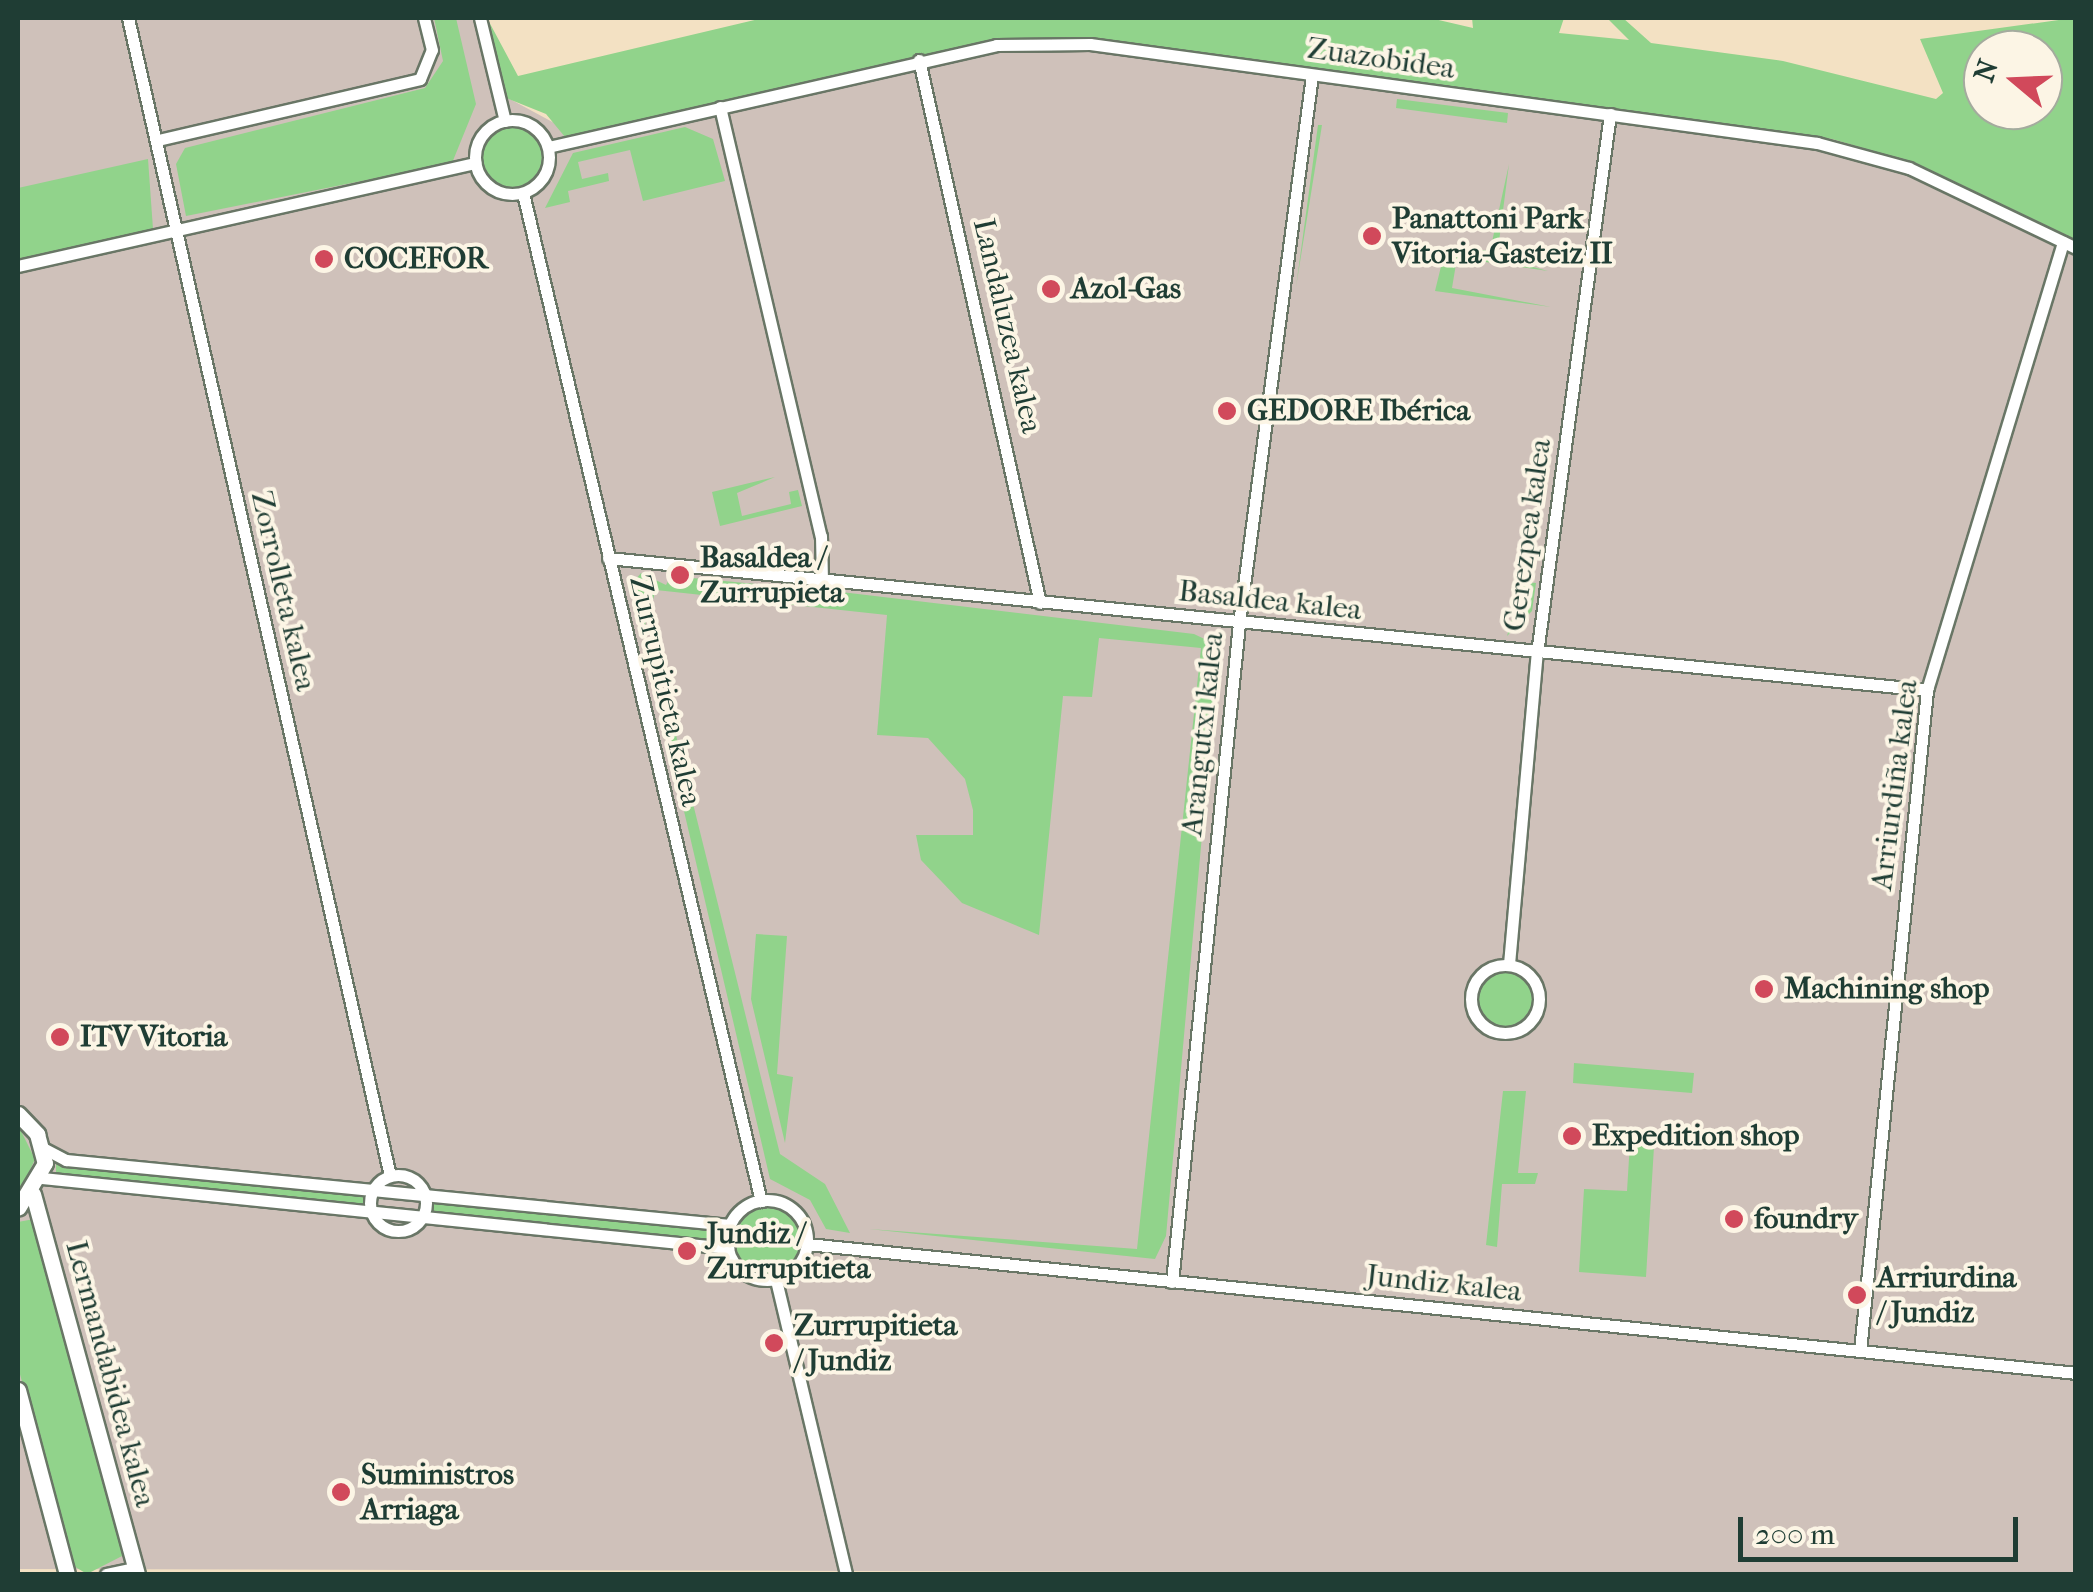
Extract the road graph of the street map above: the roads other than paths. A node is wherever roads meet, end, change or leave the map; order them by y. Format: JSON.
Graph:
{"nodes":[{"id":1,"x":128,"y":18,"type":"edge"},
{"id":2,"x":424,"y":18,"type":"edge"},
{"id":3,"x":480,"y":18,"type":"edge"},
{"id":4,"x":919,"y":60,"type":"junction"},
{"id":5,"x":1312,"y":74,"type":"junction"},
{"id":6,"x":720,"y":107,"type":"junction"},
{"id":7,"x":1610,"y":114,"type":"junction"},
{"id":8,"x":505,"y":121,"type":"junction"},
{"id":9,"x":158,"y":140,"type":"junction"},
{"id":10,"x":548,"y":147,"type":"junction"},
{"id":11,"x":476,"y":163,"type":"junction"},
{"id":12,"x":523,"y":192,"type":"junction"},
{"id":13,"x":176,"y":230,"type":"junction"},
{"id":14,"x":2070,"y":245,"type":"edge"},
{"id":15,"x":18,"y":266,"type":"edge"},
{"id":16,"x":608,"y":558,"type":"junction"},
{"id":17,"x":822,"y":580,"type":"junction"},
{"id":18,"x":1040,"y":604,"type":"junction"},
{"id":19,"x":1239,"y":623,"type":"junction"},
{"id":20,"x":1537,"y":654,"type":"junction"},
{"id":21,"x":1927,"y":690,"type":"junction"},
{"id":22,"x":1508,"y":964,"type":"junction"},
{"id":23,"x":18,"y":1114,"type":"edge"},
{"id":24,"x":43,"y":1148,"type":"junction"},
{"id":25,"x":390,"y":1176,"type":"junction"},
{"id":26,"x":42,"y":1178,"type":"junction"},
{"id":27,"x":372,"y":1191,"type":"junction"},
{"id":28,"x":33,"y":1194,"type":"junction"},
{"id":29,"x":425,"y":1196,"type":"junction"},
{"id":30,"x":761,"y":1201,"type":"junction"},
{"id":31,"x":18,"y":1208,"type":"edge"},
{"id":32,"x":371,"y":1210,"type":"junction"},
{"id":33,"x":423,"y":1215,"type":"junction"},
{"id":34,"x":730,"y":1224,"type":"junction"},
{"id":35,"x":807,"y":1244,"type":"junction"},
{"id":36,"x":728,"y":1248,"type":"junction"},
{"id":37,"x":776,"y":1280,"type":"junction"},
{"id":38,"x":1172,"y":1282,"type":"junction"},
{"id":39,"x":1860,"y":1351,"type":"junction"},
{"id":40,"x":2076,"y":1373,"type":"edge"},
{"id":41,"x":18,"y":1390,"type":"edge"},
{"id":42,"x":136,"y":1571,"type":"edge"},
{"id":43,"x":67,"y":1574,"type":"edge"},
{"id":44,"x":106,"y":1574,"type":"edge"},
{"id":45,"x":846,"y":1574,"type":"edge"}],
"edges":[{"from":1,"to":9,"type":"street","name":"Zorrolleta kalea"},
{"from":2,"to":9,"type":"street"},
{"from":3,"to":8,"type":"street"},
{"from":4,"to":5,"type":"street","name":"Zuazobidea"},
{"from":4,"to":6,"type":"street","name":"Zuazobidea"},
{"from":4,"to":18,"type":"street","name":"Landaluzea kalea"},
{"from":5,"to":7,"type":"street","name":"Zuazobidea"},
{"from":5,"to":19,"type":"street","name":"Arangutxi kalea"},
{"from":6,"to":10,"type":"street","name":"Zuazobidea"},
{"from":6,"to":17,"type":"street"},
{"from":7,"to":14,"type":"street","name":"Zuazobidea"},
{"from":7,"to":20,"type":"street","name":"Gerezpea kalea"},
{"from":8,"to":10,"type":"street"},
{"from":8,"to":11,"type":"street"},
{"from":9,"to":13,"type":"street","name":"Zorrolleta kalea"},
{"from":10,"to":12,"type":"street"},
{"from":11,"to":12,"type":"street"},
{"from":11,"to":13,"type":"street"},
{"from":12,"to":16,"type":"street","name":"Zurrupitieta kalea"},
{"from":13,"to":15,"type":"street"},
{"from":13,"to":25,"type":"street","name":"Zorrolleta kalea"},
{"from":14,"to":21,"type":"street","name":"Arriurdiña kalea"},
{"from":16,"to":17,"type":"street","name":"Basaldea kalea"},
{"from":16,"to":30,"type":"street","name":"Zurrupitieta kalea"},
{"from":17,"to":18,"type":"street","name":"Basaldea kalea"},
{"from":18,"to":19,"type":"street","name":"Basaldea kalea"},
{"from":19,"to":20,"type":"street","name":"Basaldea kalea"},
{"from":19,"to":38,"type":"street","name":"Arangutxi kalea"},
{"from":20,"to":21,"type":"street","name":"Basaldea kalea"},
{"from":20,"to":22,"type":"street","name":"Gerezpea kalea"},
{"from":21,"to":39,"type":"street","name":"Arriurdiña kalea"},
{"from":22,"to":22,"type":"street"},
{"from":23,"to":24,"type":"street"},
{"from":24,"to":26,"type":"street"},
{"from":24,"to":27,"type":"street"},
{"from":25,"to":27,"type":"street"},
{"from":25,"to":29,"type":"street"},
{"from":26,"to":28,"type":"street"},
{"from":26,"to":32,"type":"street"},
{"from":27,"to":29,"type":"street"},
{"from":27,"to":32,"type":"street"},
{"from":28,"to":31,"type":"street"},
{"from":28,"to":42,"type":"street","name":"Lermandabidea kalea"},
{"from":29,"to":33,"type":"street"},
{"from":29,"to":34,"type":"street"},
{"from":30,"to":34,"type":"street"},
{"from":30,"to":35,"type":"street"},
{"from":32,"to":33,"type":"street"},
{"from":33,"to":36,"type":"street"},
{"from":34,"to":36,"type":"street"},
{"from":35,"to":37,"type":"street"},
{"from":35,"to":38,"type":"street","name":"Jundiz kalea"},
{"from":36,"to":37,"type":"street"},
{"from":37,"to":45,"type":"street"},
{"from":38,"to":39,"type":"street","name":"Jundiz kalea"},
{"from":39,"to":40,"type":"street","name":"Jundiz kalea"},
{"from":41,"to":43,"type":"street"},
{"from":42,"to":44,"type":"street","name":"Lermandabidea kalea"}]}
